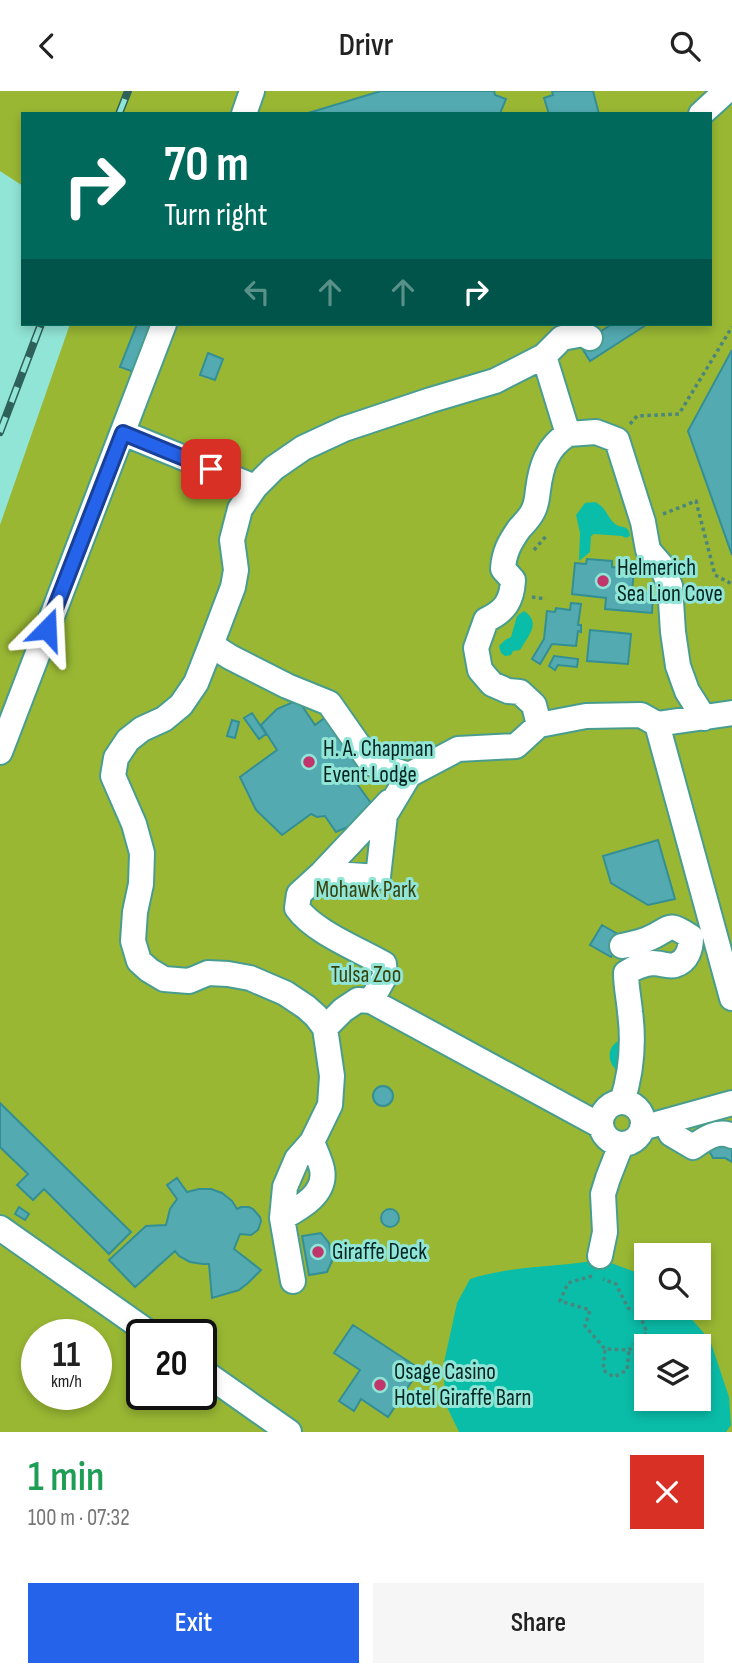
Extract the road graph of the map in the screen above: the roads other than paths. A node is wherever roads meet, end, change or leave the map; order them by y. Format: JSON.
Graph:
{"nodes":[{"id":1,"x":252,"y":91,"type":"edge"},
{"id":2,"x":726,"y":94,"type":"edge"},
{"id":3,"x":245,"y":112,"type":"edge"},
{"id":4,"x":704,"y":112,"type":"edge"},
{"id":5,"x":163,"y":326,"type":"edge"},
{"id":6,"x":590,"y":338,"type":"dead end"},
{"id":7,"x":544,"y":356,"type":"junction"},
{"id":8,"x":123,"y":433,"type":"junction"},
{"id":9,"x":568,"y":434,"type":"junction"},
{"id":10,"x":256,"y":487,"type":"junction"},
{"id":11,"x":211,"y":645,"type":"junction"},
{"id":12,"x":732,"y":713,"type":"edge"},
{"id":13,"x":704,"y":718,"type":"junction"},
{"id":14,"x":539,"y":725,"type":"junction"},
{"id":15,"x":657,"y":725,"type":"junction"},
{"id":16,"x":0,"y":752,"type":"edge"},
{"id":17,"x":404,"y":784,"type":"junction"},
{"id":18,"x":322,"y":873,"type":"junction"},
{"id":19,"x":622,"y":946,"type":"dead end"},
{"id":20,"x":732,"y":998,"type":"edge"},
{"id":21,"x":370,"y":1000,"type":"junction"},
{"id":22,"x":325,"y":1028,"type":"junction"},
{"id":23,"x":622,"y":1102,"type":"junction"},
{"id":24,"x":732,"y":1103,"type":"edge"},
{"id":25,"x":654,"y":1125,"type":"junction"},
{"id":26,"x":601,"y":1126,"type":"junction"},
{"id":27,"x":732,"y":1136,"type":"edge"},
{"id":28,"x":623,"y":1145,"type":"junction"},
{"id":29,"x":0,"y":1228,"type":"edge"},
{"id":30,"x":600,"y":1256,"type":"dead end"},
{"id":31,"x":293,"y":1281,"type":"dead end"},
{"id":32,"x":129,"y":1319,"type":"edge"},
{"id":33,"x":217,"y":1381,"type":"edge"},
{"id":34,"x":289,"y":1432,"type":"edge"}],
"edges":[{"from":1,"to":3,"type":"street"},
{"from":2,"to":4,"type":"street"},
{"from":5,"to":8,"type":"street"},
{"from":6,"to":7,"type":"street"},
{"from":7,"to":9,"type":"street"},
{"from":7,"to":10,"type":"street"},
{"from":8,"to":10,"type":"street"},
{"from":8,"to":16,"type":"street"},
{"from":9,"to":13,"type":"street"},
{"from":9,"to":14,"type":"street"},
{"from":10,"to":11,"type":"street"},
{"from":11,"to":17,"type":"street"},
{"from":11,"to":22,"type":"street"},
{"from":12,"to":13,"type":"street"},
{"from":13,"to":15,"type":"street"},
{"from":14,"to":15,"type":"street"},
{"from":14,"to":17,"type":"street"},
{"from":15,"to":20,"type":"street"},
{"from":17,"to":18,"type":"street"},
{"from":17,"to":18,"type":"street"},
{"from":18,"to":21,"type":"street"},
{"from":19,"to":23,"type":"street"},
{"from":21,"to":22,"type":"street"},
{"from":21,"to":26,"type":"street"},
{"from":22,"to":31,"type":"street"},
{"from":23,"to":25,"type":"street"},
{"from":23,"to":26,"type":"street"},
{"from":24,"to":25,"type":"street"},
{"from":25,"to":27,"type":"street"},
{"from":25,"to":28,"type":"street"},
{"from":26,"to":28,"type":"street"},
{"from":28,"to":30,"type":"street"},
{"from":29,"to":32,"type":"street"},
{"from":33,"to":34,"type":"street"}]}
